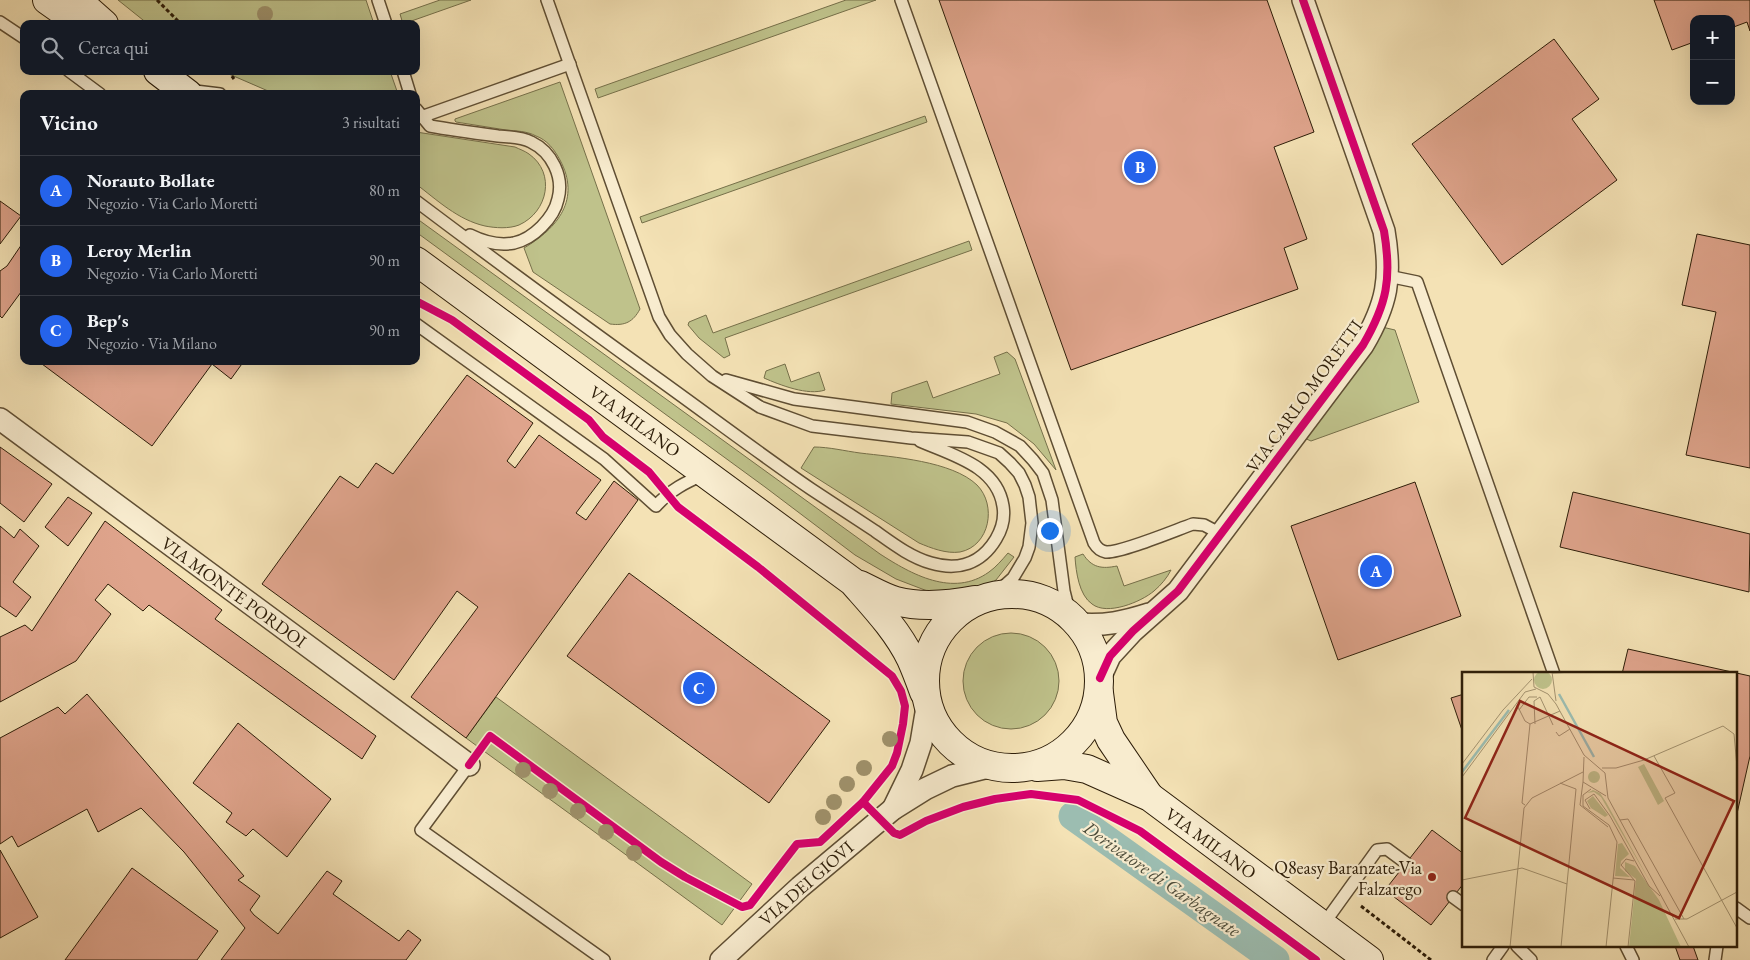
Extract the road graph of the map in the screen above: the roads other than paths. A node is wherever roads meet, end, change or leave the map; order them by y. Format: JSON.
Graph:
{"nodes":[{"id":1,"x":47,"y":0,"type":"edge"},
{"id":2,"x":78,"y":0,"type":"edge"},
{"id":3,"x":378,"y":0,"type":"edge"},
{"id":4,"x":547,"y":0,"type":"edge"},
{"id":5,"x":900,"y":0,"type":"edge"},
{"id":6,"x":1302,"y":0,"type":"edge"},
{"id":7,"x":76,"y":20,"type":"edge"},
{"id":8,"x":100,"y":20,"type":"edge"},
{"id":9,"x":385,"y":20,"type":"edge"},
{"id":10,"x":0,"y":22,"type":"edge"},
{"id":11,"x":20,"y":35,"type":"edge"},
{"id":12,"x":570,"y":64,"type":"junction"},
{"id":13,"x":74,"y":75,"type":"edge"},
{"id":14,"x":163,"y":75,"type":"edge"},
{"id":15,"x":404,"y":75,"type":"edge"},
{"id":16,"x":95,"y":90,"type":"edge"},
{"id":17,"x":183,"y":90,"type":"edge"},
{"id":18,"x":409,"y":90,"type":"edge"},
{"id":19,"x":420,"y":113,"type":"edge"},
{"id":20,"x":420,"y":114,"type":"edge"},
{"id":21,"x":420,"y":204,"type":"edge"},
{"id":22,"x":449,"y":226,"type":"junction"},
{"id":23,"x":420,"y":264,"type":"edge"},
{"id":24,"x":1388,"y":276,"type":"junction"},
{"id":25,"x":420,"y":327,"type":"edge"},
{"id":26,"x":712,"y":376,"type":"junction"},
{"id":27,"x":0,"y":419,"type":"edge"},
{"id":28,"x":911,"y":438,"type":"junction"},
{"id":29,"x":707,"y":474,"type":"junction"},
{"id":30,"x":1221,"y":534,"type":"junction"},
{"id":31,"x":853,"y":582,"type":"junction"},
{"id":32,"x":987,"y":597,"type":"junction"},
{"id":33,"x":1154,"y":612,"type":"junction"},
{"id":34,"x":1075,"y":620,"type":"junction"},
{"id":35,"x":1553,"y":672,"type":"edge"},
{"id":36,"x":1099,"y":686,"type":"junction"},
{"id":37,"x":926,"y":700,"type":"junction"},
{"id":38,"x":469,"y":765,"type":"joint"},
{"id":39,"x":992,"y":766,"type":"junction"},
{"id":40,"x":1025,"y":768,"type":"junction"},
{"id":41,"x":1150,"y":797,"type":"junction"},
{"id":42,"x":893,"y":809,"type":"junction"},
{"id":43,"x":1406,"y":863,"type":"dead end"},
{"id":44,"x":1453,"y":897,"type":"dead end"},
{"id":45,"x":1462,"y":904,"type":"edge"},
{"id":46,"x":1738,"y":909,"type":"edge"},
{"id":47,"x":1750,"y":918,"type":"edge"},
{"id":48,"x":1323,"y":925,"type":"junction"},
{"id":49,"x":1502,"y":948,"type":"edge"},
{"id":50,"x":1519,"y":948,"type":"edge"},
{"id":51,"x":1627,"y":948,"type":"edge"},
{"id":52,"x":604,"y":960,"type":"edge"},
{"id":53,"x":721,"y":960,"type":"edge"},
{"id":54,"x":1369,"y":960,"type":"edge"},
{"id":55,"x":1493,"y":960,"type":"edge"},
{"id":56,"x":1531,"y":960,"type":"edge"},
{"id":57,"x":1634,"y":960,"type":"edge"}],
"edges":[{"from":1,"to":7,"type":"street"},
{"from":2,"to":8,"type":"street"},
{"from":3,"to":9,"type":"lane"},
{"from":4,"to":12,"type":"lane"},
{"from":5,"to":30,"type":"lane"},
{"from":6,"to":24,"type":"street","name":"VIA CARLO MORETTI"},
{"from":10,"to":11,"type":"lane"},
{"from":12,"to":19,"type":"lane"},
{"from":12,"to":26,"type":"lane"},
{"from":13,"to":16,"type":"lane"},
{"from":14,"to":17,"type":"street"},
{"from":15,"to":18,"type":"lane"},
{"from":20,"to":22,"type":"lane"},
{"from":21,"to":22,"type":"lane"},
{"from":22,"to":28,"type":"lane"},
{"from":23,"to":29,"type":"street","name":"VIA MILANO"},
{"from":24,"to":30,"type":"street","name":"VIA CARLO MORETTI"},
{"from":24,"to":35,"type":"lane"},
{"from":25,"to":29,"type":"lane"},
{"from":26,"to":28,"type":"lane"},
{"from":26,"to":34,"type":"lane"},
{"from":27,"to":38,"type":"street","name":"VIA MONTE PORDOI"},
{"from":28,"to":32,"type":"lane"},
{"from":29,"to":31,"type":"street","name":"VIA MILANO"},
{"from":30,"to":33,"type":"street","name":"VIA CARLO MORETTI"},
{"from":31,"to":32,"type":"street","name":"VIA MILANO"},
{"from":31,"to":37,"type":"street","name":"VIA MILANO"},
{"from":32,"to":34,"type":"street"},
{"from":32,"to":37,"type":"street"},
{"from":33,"to":34,"type":"street","name":"VIA CARLO MORETTI"},
{"from":33,"to":36,"type":"street","name":"VIA CARLO MORETTI"},
{"from":34,"to":36,"type":"street"},
{"from":36,"to":40,"type":"street"},
{"from":36,"to":41,"type":"street","name":"VIA MILANO"},
{"from":37,"to":39,"type":"street"},
{"from":37,"to":42,"type":"street"},
{"from":38,"to":52,"type":"lane"},
{"from":39,"to":40,"type":"street"},
{"from":39,"to":42,"type":"street","name":"VIA DEI GIOVI"},
{"from":40,"to":41,"type":"street","name":"VIA MILANO"},
{"from":41,"to":48,"type":"street","name":"VIA MILANO"},
{"from":42,"to":53,"type":"street","name":"VIA DEI GIOVI"},
{"from":43,"to":48,"type":"lane"},
{"from":44,"to":45,"type":"lane"},
{"from":46,"to":47,"type":"lane"},
{"from":48,"to":54,"type":"street","name":"VIA MILANO"},
{"from":49,"to":55,"type":"lane"},
{"from":50,"to":56,"type":"lane"},
{"from":51,"to":57,"type":"lane"}]}
